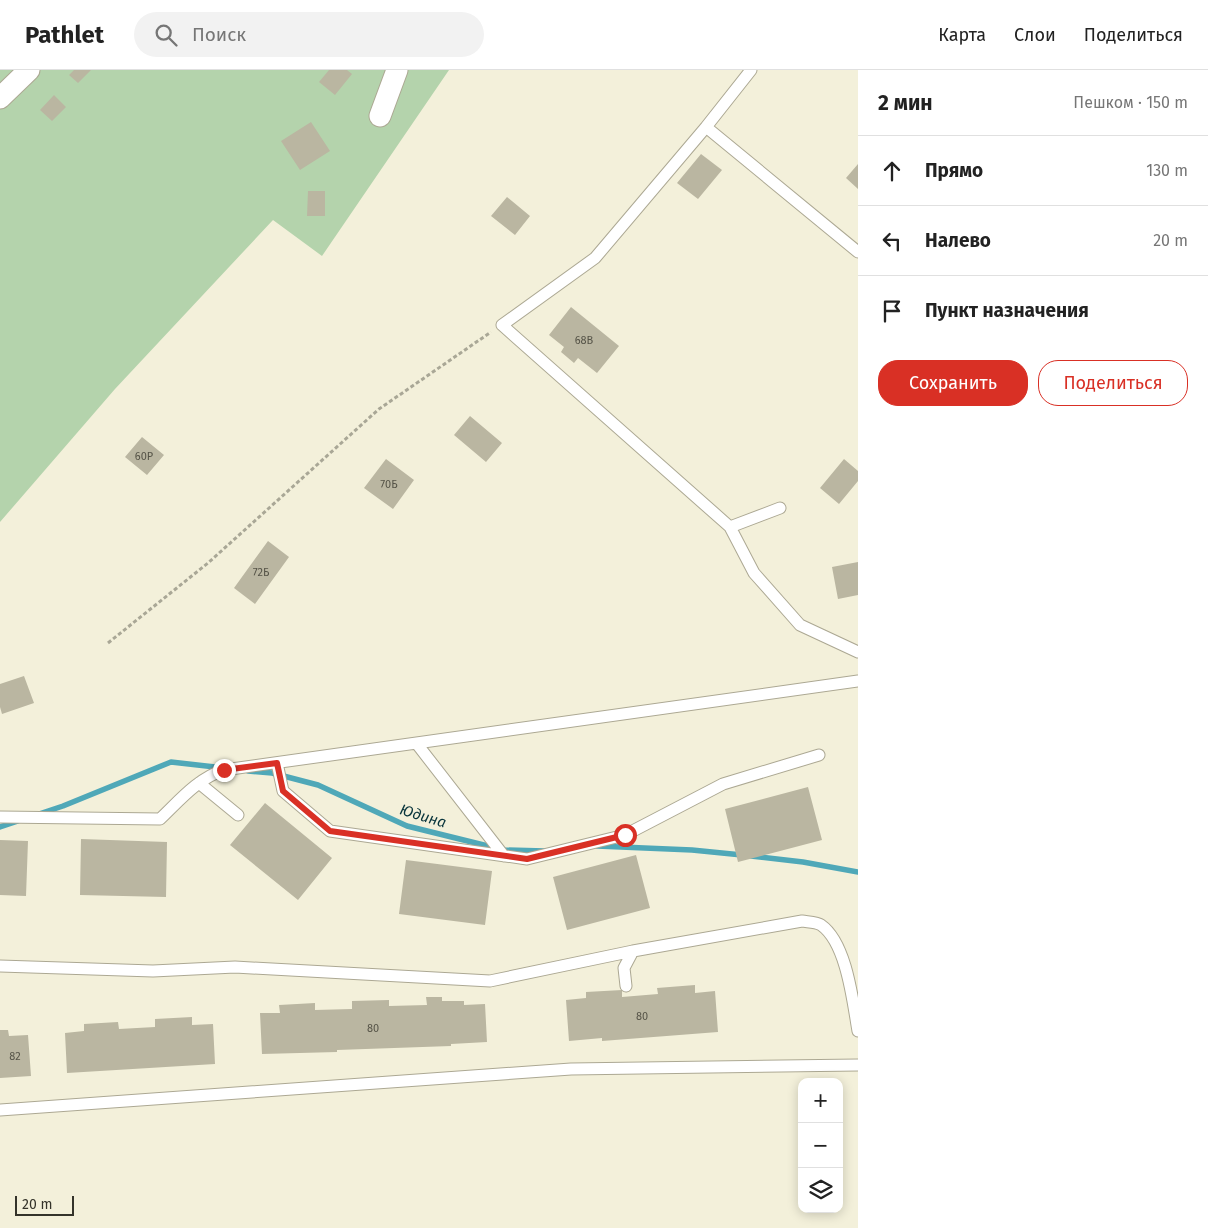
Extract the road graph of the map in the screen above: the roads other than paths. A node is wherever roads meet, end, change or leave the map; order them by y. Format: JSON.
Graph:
{"nodes":[{"id":1,"x":29,"y":70,"type":"edge"},
{"id":2,"x":397,"y":70,"type":"edge"},
{"id":3,"x":751,"y":70,"type":"edge"},
{"id":4,"x":0,"y":98,"type":"edge"},
{"id":5,"x":380,"y":116,"type":"dead end"},
{"id":6,"x":706,"y":127,"type":"junction"},
{"id":7,"x":858,"y":252,"type":"edge"},
{"id":8,"x":780,"y":508,"type":"dead end"},
{"id":9,"x":730,"y":527,"type":"junction"},
{"id":10,"x":858,"y":652,"type":"edge"},
{"id":11,"x":858,"y":681,"type":"edge"},
{"id":12,"x":417,"y":744,"type":"junction"},
{"id":13,"x":819,"y":755,"type":"dead end"},
{"id":14,"x":277,"y":763,"type":"junction"},
{"id":15,"x":199,"y":783,"type":"junction"},
{"id":16,"x":238,"y":815,"type":"dead end"},
{"id":17,"x":0,"y":817,"type":"edge"},
{"id":18,"x":504,"y":856,"type":"junction"},
{"id":19,"x":633,"y":951,"type":"junction"},
{"id":20,"x":0,"y":966,"type":"edge"},
{"id":21,"x":626,"y":986,"type":"dead end"},
{"id":22,"x":858,"y":1031,"type":"edge"},
{"id":23,"x":858,"y":1065,"type":"edge"},
{"id":24,"x":0,"y":1110,"type":"edge"}],
"edges":[{"from":1,"to":4,"type":"street"},
{"from":2,"to":5,"type":"street"},
{"from":3,"to":6,"type":"lane"},
{"from":6,"to":7,"type":"lane"},
{"from":6,"to":9,"type":"lane"},
{"from":8,"to":9,"type":"lane"},
{"from":9,"to":10,"type":"lane"},
{"from":11,"to":12,"type":"lane"},
{"from":12,"to":14,"type":"lane"},
{"from":12,"to":18,"type":"lane"},
{"from":13,"to":18,"type":"lane"},
{"from":14,"to":15,"type":"lane"},
{"from":14,"to":18,"type":"lane"},
{"from":15,"to":16,"type":"lane"},
{"from":15,"to":17,"type":"lane"},
{"from":19,"to":20,"type":"lane"},
{"from":19,"to":21,"type":"lane"},
{"from":19,"to":22,"type":"lane"},
{"from":23,"to":24,"type":"lane"}]}
